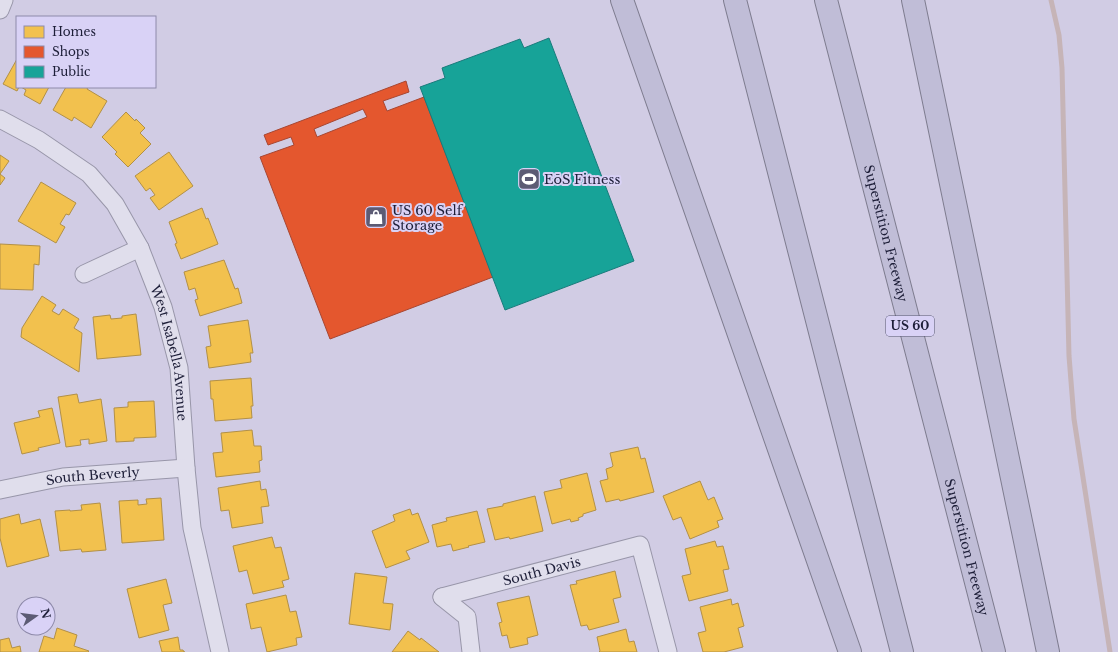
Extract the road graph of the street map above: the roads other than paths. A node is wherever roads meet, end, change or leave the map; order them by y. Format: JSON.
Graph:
{"nodes":[{"id":1,"x":4,"y":0,"type":"edge"},
{"id":2,"x":622,"y":0,"type":"edge"},
{"id":3,"x":735,"y":0,"type":"edge"},
{"id":4,"x":826,"y":0,"type":"edge"},
{"id":5,"x":913,"y":0,"type":"edge"},
{"id":6,"x":0,"y":10,"type":"edge"},
{"id":7,"x":0,"y":119,"type":"edge"},
{"id":8,"x":140,"y":248,"type":"junction"},
{"id":9,"x":84,"y":274,"type":"dead end"},
{"id":10,"x":186,"y":468,"type":"junction"},
{"id":11,"x":0,"y":490,"type":"edge"},
{"id":12,"x":220,"y":652,"type":"edge"},
{"id":13,"x":471,"y":652,"type":"edge"},
{"id":14,"x":668,"y":652,"type":"edge"},
{"id":15,"x":850,"y":652,"type":"edge"},
{"id":16,"x":902,"y":652,"type":"edge"},
{"id":17,"x":994,"y":652,"type":"edge"},
{"id":18,"x":1048,"y":652,"type":"edge"}],
"edges":[{"from":1,"to":6,"type":"street"},
{"from":2,"to":15,"type":"highway"},
{"from":3,"to":16,"type":"highway"},
{"from":4,"to":17,"type":"highway","name":"Superstition Freeway","number":"US 60"},
{"from":5,"to":18,"type":"highway"},
{"from":7,"to":8,"type":"street","name":"West Isabella Avenue"},
{"from":8,"to":9,"type":"street"},
{"from":8,"to":10,"type":"street","name":"West Isabella Avenue"},
{"from":10,"to":11,"type":"street","name":"South Beverly"},
{"from":10,"to":12,"type":"street","name":"West Isabella Avenue"},
{"from":13,"to":14,"type":"street","name":"South Davis"}]}
